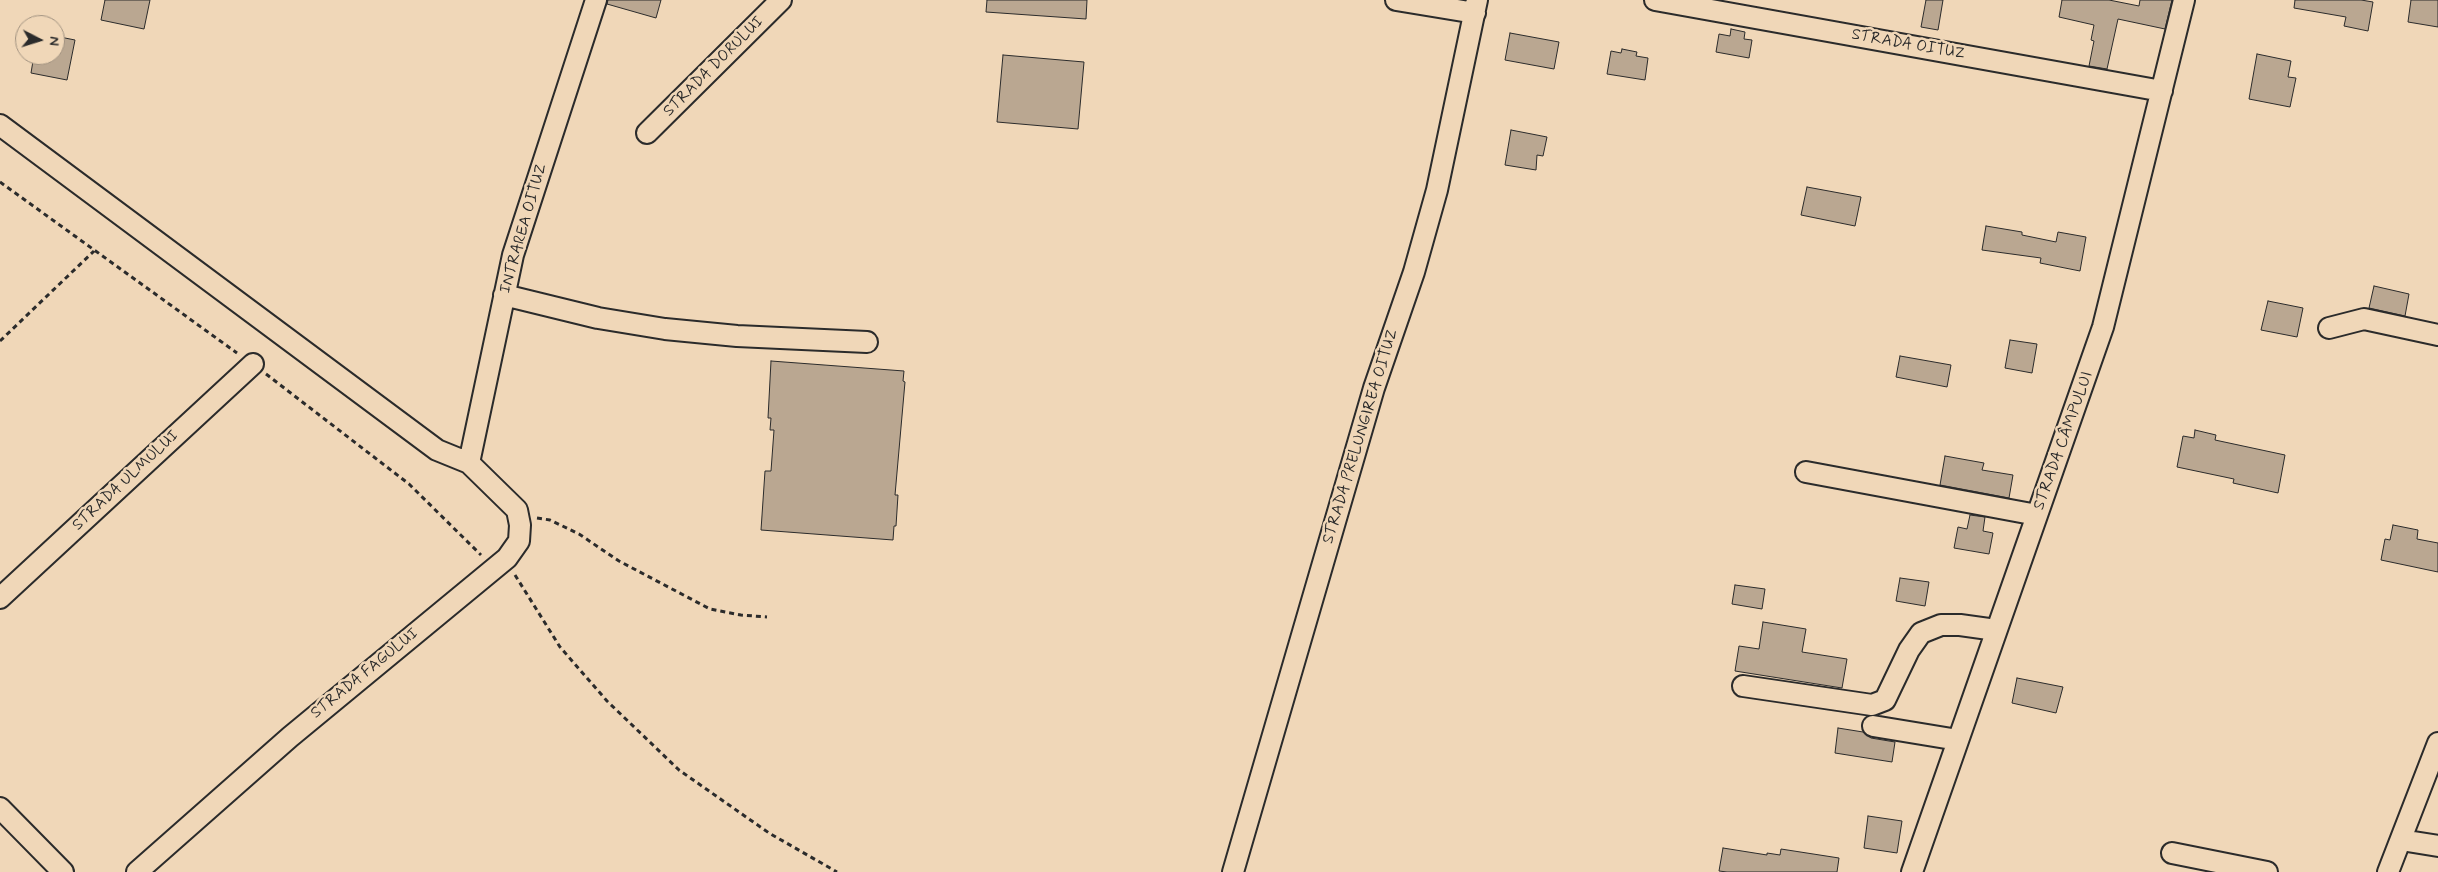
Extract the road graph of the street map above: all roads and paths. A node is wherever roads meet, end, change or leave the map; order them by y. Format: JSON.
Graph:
{"nodes":[{"id":1,"x":596,"y":0,"type":"edge"},
{"id":2,"x":781,"y":0,"type":"edge"},
{"id":3,"x":1396,"y":0,"type":"edge"},
{"id":4,"x":1654,"y":0,"type":"edge"},
{"id":5,"x":2184,"y":0,"type":"edge"},
{"id":6,"x":1702,"y":4,"type":"edge"},
{"id":7,"x":1476,"y":6,"type":"edge"},
{"id":8,"x":2162,"y":91,"type":"junction"},
{"id":9,"x":0,"y":125,"type":"edge"},
{"id":10,"x":647,"y":133,"type":"dead end"},
{"id":11,"x":0,"y":182,"type":"edge"},
{"id":12,"x":94,"y":252,"type":"junction"},
{"id":13,"x":504,"y":295,"type":"junction"},
{"id":14,"x":2329,"y":328,"type":"dead end"},
{"id":15,"x":2438,"y":335,"type":"edge"},
{"id":16,"x":0,"y":341,"type":"edge"},
{"id":17,"x":867,"y":342,"type":"dead end"},
{"id":18,"x":252,"y":364,"type":"junction"},
{"id":19,"x":469,"y":463,"type":"junction"},
{"id":20,"x":1806,"y":472,"type":"dead end"},
{"id":21,"x":2037,"y":516,"type":"junction"},
{"id":22,"x":520,"y":525,"type":"junction"},
{"id":23,"x":501,"y":562,"type":"junction"},
{"id":24,"x":0,"y":598,"type":"edge"},
{"id":25,"x":767,"y":617,"type":"dead end"},
{"id":26,"x":1996,"y":630,"type":"junction"},
{"id":27,"x":1743,"y":686,"type":"dead end"},
{"id":28,"x":1873,"y":726,"type":"dead end"},
{"id":29,"x":1958,"y":740,"type":"junction"},
{"id":30,"x":2438,"y":743,"type":"edge"},
{"id":31,"x":0,"y":808,"type":"edge"},
{"id":32,"x":2401,"y":840,"type":"junction"},
{"id":33,"x":2438,"y":846,"type":"edge"},
{"id":34,"x":2172,"y":853,"type":"dead end"},
{"id":35,"x":63,"y":872,"type":"edge"},
{"id":36,"x":137,"y":872,"type":"edge"},
{"id":37,"x":836,"y":872,"type":"edge"},
{"id":38,"x":1233,"y":872,"type":"edge"},
{"id":39,"x":1912,"y":872,"type":"edge"},
{"id":40,"x":2267,"y":872,"type":"edge"},
{"id":41,"x":2388,"y":872,"type":"edge"}],
"edges":[{"from":1,"to":13,"type":"street","name":"INTRAREA OITUZ"},
{"from":2,"to":10,"type":"street","name":"STRADA DORULUI"},
{"from":3,"to":7,"type":"street"},
{"from":4,"to":6,"type":"street","name":"STRADA OITUZ"},
{"from":5,"to":8,"type":"street","name":"STRADA CÂMPULUI"},
{"from":6,"to":8,"type":"street","name":"STRADA OITUZ"},
{"from":7,"to":38,"type":"street","name":"STRADA PRELUNGIREA OITUZ"},
{"from":8,"to":21,"type":"street","name":"STRADA CÂMPULUI"},
{"from":9,"to":19,"type":"street"},
{"from":11,"to":12,"type":"path"},
{"from":12,"to":16,"type":"path"},
{"from":12,"to":18,"type":"path"},
{"from":13,"to":17,"type":"street"},
{"from":13,"to":19,"type":"street","name":"INTRAREA OITUZ"},
{"from":14,"to":15,"type":"street"},
{"from":18,"to":23,"type":"path"},
{"from":18,"to":24,"type":"street","name":"STRADA ULMULUI"},
{"from":19,"to":22,"type":"street"},
{"from":20,"to":21,"type":"street"},
{"from":21,"to":26,"type":"street","name":"STRADA CÂMPULUI"},
{"from":22,"to":23,"type":"street","name":"STRADA FAGULUI"},
{"from":22,"to":25,"type":"path"},
{"from":23,"to":36,"type":"street","name":"STRADA FAGULUI"},
{"from":23,"to":37,"type":"path"},
{"from":26,"to":27,"type":"street"},
{"from":26,"to":29,"type":"street","name":"STRADA CÂMPULUI"},
{"from":28,"to":29,"type":"street"},
{"from":29,"to":39,"type":"street","name":"STRADA CÂMPULUI"},
{"from":30,"to":32,"type":"street"},
{"from":31,"to":35,"type":"street"},
{"from":32,"to":33,"type":"street"},
{"from":32,"to":41,"type":"street"},
{"from":34,"to":40,"type":"street"}]}
